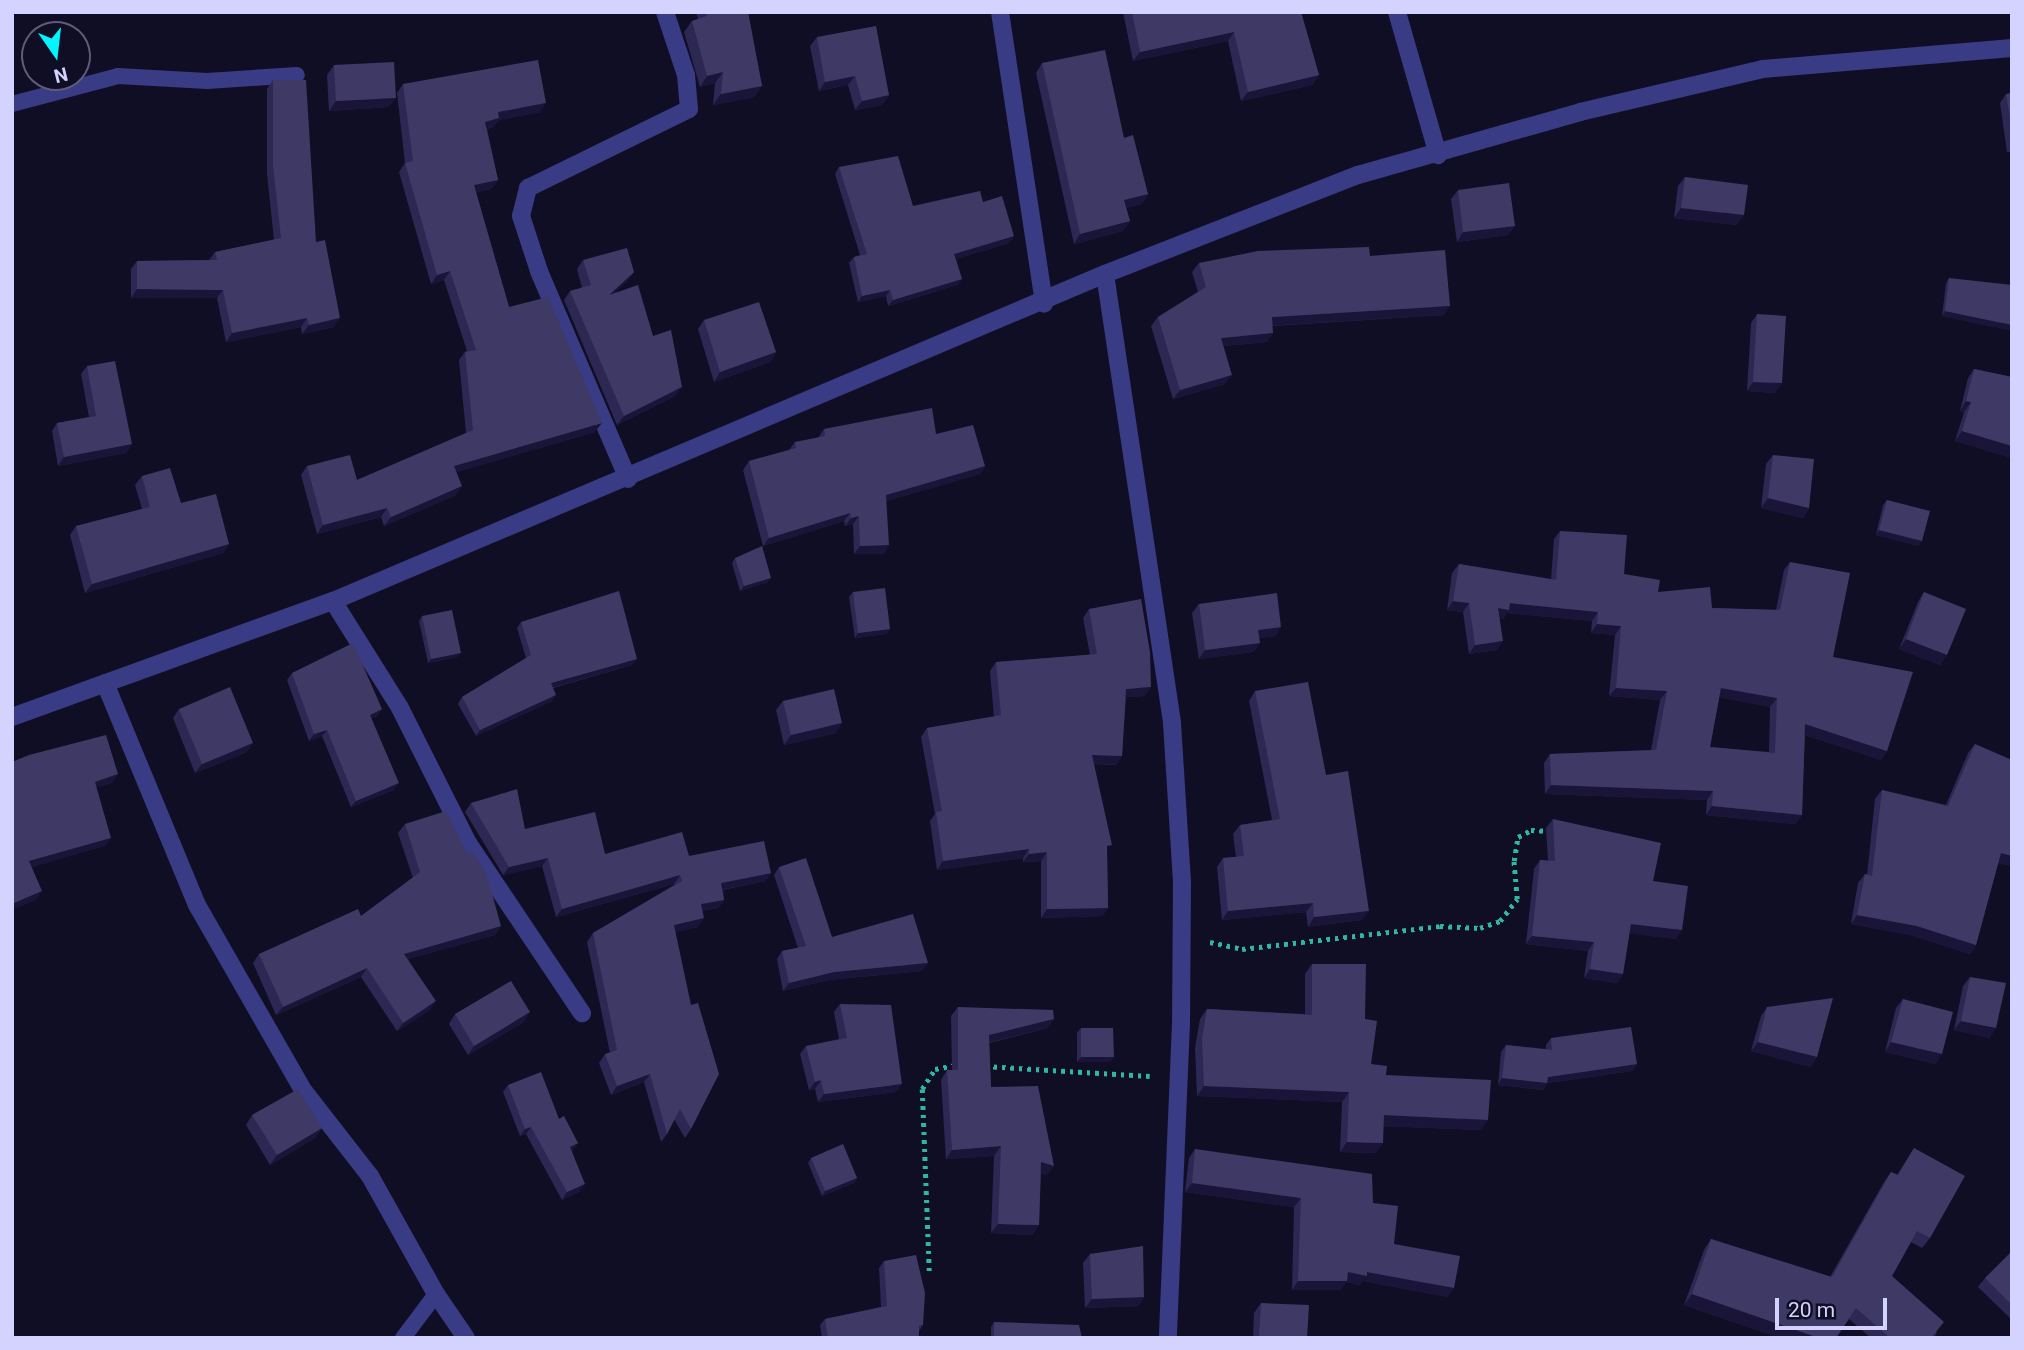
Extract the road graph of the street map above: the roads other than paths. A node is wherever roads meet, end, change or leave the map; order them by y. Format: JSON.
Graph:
{"nodes":[{"id":1,"x":665,"y":12,"type":"edge"},
{"id":2,"x":1000,"y":12,"type":"edge"},
{"id":3,"x":1397,"y":12,"type":"edge"},
{"id":4,"x":2012,"y":48,"type":"edge"},
{"id":5,"x":297,"y":75,"type":"dead end"},
{"id":6,"x":12,"y":104,"type":"edge"},
{"id":7,"x":1438,"y":155,"type":"junction"},
{"id":8,"x":1105,"y":274,"type":"junction"},
{"id":9,"x":1044,"y":304,"type":"junction"},
{"id":10,"x":628,"y":479,"type":"junction"},
{"id":11,"x":333,"y":601,"type":"junction"},
{"id":12,"x":105,"y":683,"type":"junction"},
{"id":13,"x":13,"y":715,"type":"edge"},
{"id":14,"x":582,"y":1013,"type":"dead end"},
{"id":15,"x":436,"y":1294,"type":"junction"},
{"id":16,"x":403,"y":1338,"type":"edge"},
{"id":17,"x":466,"y":1338,"type":"edge"},
{"id":18,"x":1168,"y":1338,"type":"edge"}],
"edges":[{"from":1,"to":10,"type":"street"},
{"from":2,"to":9,"type":"street"},
{"from":3,"to":7,"type":"street"},
{"from":4,"to":7,"type":"street"},
{"from":5,"to":6,"type":"lane"},
{"from":7,"to":8,"type":"street"},
{"from":8,"to":9,"type":"street"},
{"from":8,"to":18,"type":"street"},
{"from":9,"to":10,"type":"street"},
{"from":10,"to":11,"type":"street"},
{"from":11,"to":12,"type":"street"},
{"from":11,"to":14,"type":"street"},
{"from":12,"to":13,"type":"street"},
{"from":12,"to":15,"type":"street"},
{"from":15,"to":16,"type":"lane"},
{"from":15,"to":17,"type":"street"}]}
